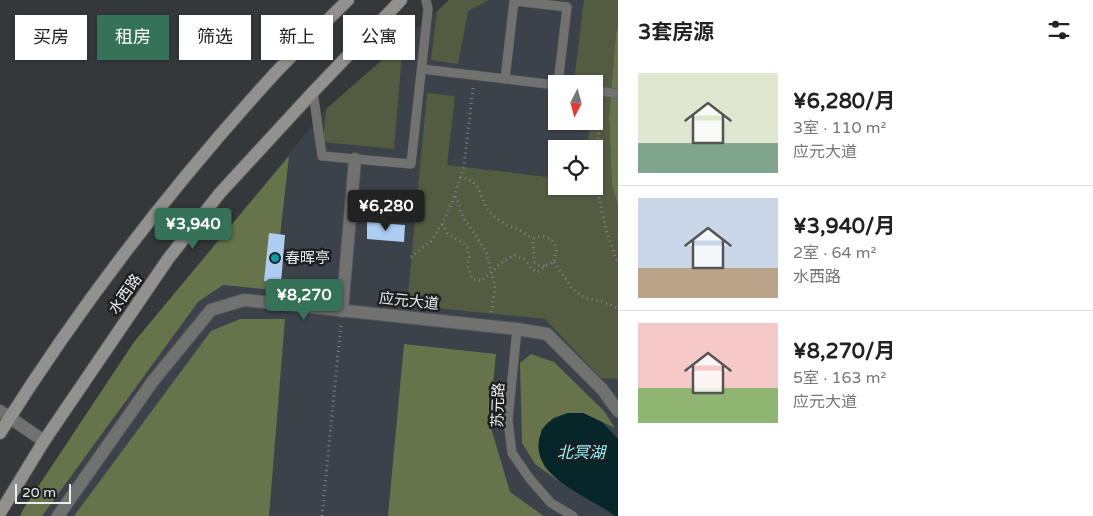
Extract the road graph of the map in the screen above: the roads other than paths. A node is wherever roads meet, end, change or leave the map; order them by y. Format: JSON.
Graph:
{"nodes":[{"id":1,"x":348,"y":0,"type":"edge"},
{"id":2,"x":401,"y":0,"type":"edge"},
{"id":3,"x":426,"y":0,"type":"edge"},
{"id":4,"x":568,"y":3,"type":"edge"},
{"id":5,"x":422,"y":69,"type":"junction"},
{"id":6,"x":558,"y":75,"type":"edge"},
{"id":7,"x":505,"y":79,"type":"junction"},
{"id":8,"x":548,"y":83,"type":"edge"},
{"id":9,"x":603,"y":91,"type":"edge"},
{"id":10,"x":313,"y":92,"type":"junction"},
{"id":11,"x":618,"y":94,"type":"edge"},
{"id":12,"x":355,"y":158,"type":"junction"},
{"id":13,"x":342,"y":311,"type":"junction"},
{"id":14,"x":517,"y":329,"type":"junction"},
{"id":15,"x":618,"y":411,"type":"edge"},
{"id":16,"x":5,"y":414,"type":"edge"},
{"id":17,"x":0,"y":433,"type":"edge"},
{"id":18,"x":44,"y":441,"type":"junction"},
{"id":19,"x":0,"y":513,"type":"edge"},
{"id":20,"x":60,"y":515,"type":"edge"},
{"id":21,"x":573,"y":516,"type":"edge"}],
"edges":[{"from":1,"to":16,"type":"main road","name":"水西路"},
{"from":2,"to":10,"type":"main road","name":"水西路"},
{"from":3,"to":5,"type":"lane"},
{"from":4,"to":6,"type":"lane"},
{"from":4,"to":7,"type":"lane"},
{"from":5,"to":7,"type":"lane"},
{"from":5,"to":12,"type":"lane"},
{"from":7,"to":8,"type":"lane"},
{"from":9,"to":11,"type":"lane"},
{"from":10,"to":12,"type":"lane"},
{"from":10,"to":18,"type":"main road","name":"水西路"},
{"from":12,"to":13,"type":"street"},
{"from":13,"to":14,"type":"street","name":"应元大道"},
{"from":13,"to":20,"type":"street","name":"应元大道"},
{"from":14,"to":15,"type":"street","name":"应元大道"},
{"from":14,"to":21,"type":"lane","name":"苏元路"},
{"from":16,"to":17,"type":"main road","name":"水西路"},
{"from":16,"to":18,"type":"street"},
{"from":18,"to":19,"type":"main road","name":"水西路"}]}
